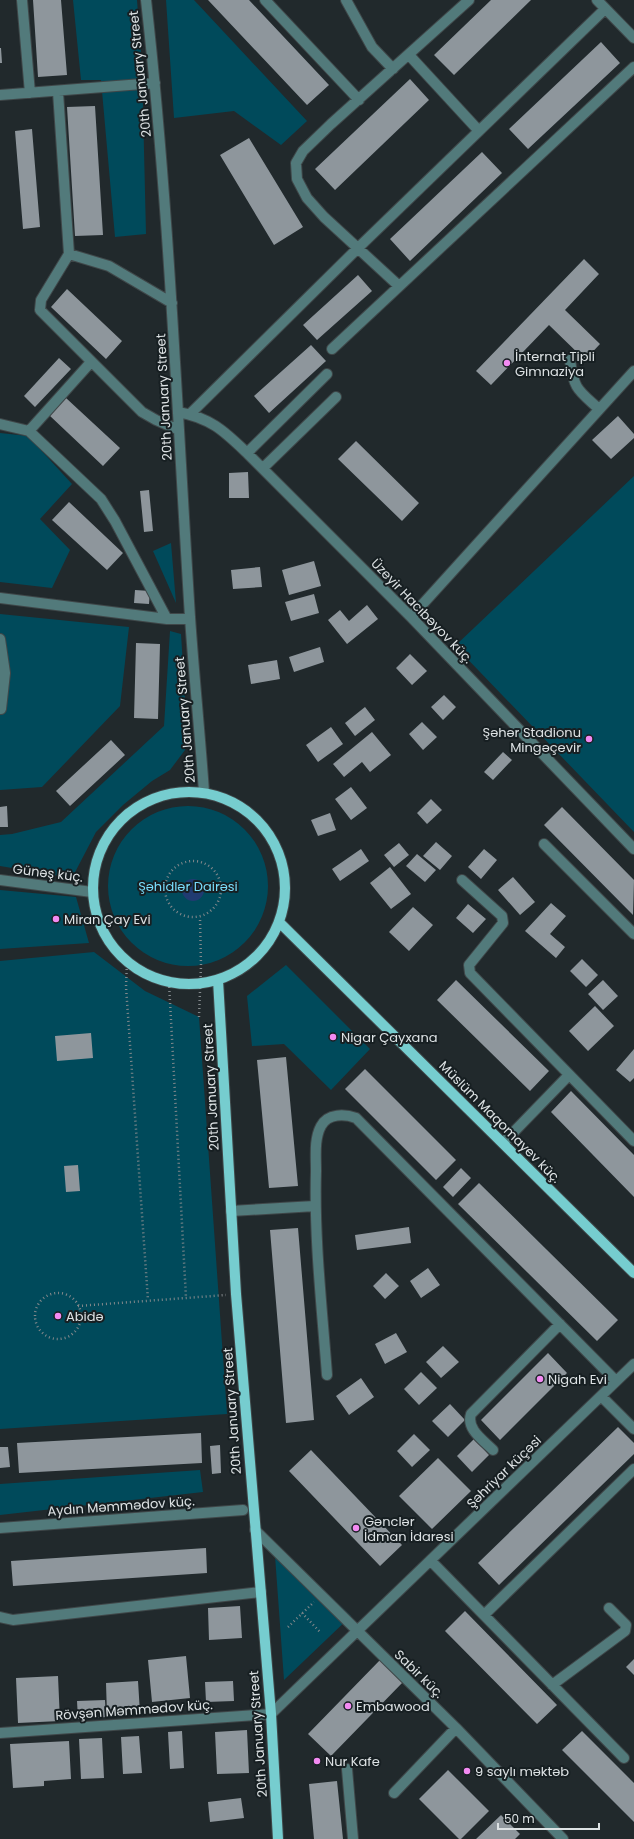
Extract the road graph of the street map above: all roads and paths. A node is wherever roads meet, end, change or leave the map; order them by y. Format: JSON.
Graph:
{"nodes":[{"id":1,"x":22,"y":0,"type":"edge"},
{"id":2,"x":146,"y":0,"type":"edge"},
{"id":3,"x":265,"y":0,"type":"edge"},
{"id":4,"x":346,"y":0,"type":"edge"},
{"id":5,"x":469,"y":0,"type":"edge"},
{"id":6,"x":597,"y":0,"type":"edge"},
{"id":7,"x":605,"y":8,"type":"junction"},
{"id":8,"x":634,"y":38,"type":"edge"},
{"id":9,"x":409,"y":55,"type":"junction"},
{"id":10,"x":634,"y":67,"type":"edge"},
{"id":11,"x":393,"y":69,"type":"junction"},
{"id":12,"x":156,"y":84,"type":"junction"},
{"id":13,"x":58,"y":92,"type":"junction"},
{"id":14,"x":30,"y":93,"type":"junction"},
{"id":15,"x":0,"y":95,"type":"edge"},
{"id":16,"x":359,"y":100,"type":"junction"},
{"id":17,"x":479,"y":131,"type":"junction"},
{"id":18,"x":358,"y":248,"type":"junction"},
{"id":19,"x":69,"y":254,"type":"junction"},
{"id":20,"x":399,"y":286,"type":"junction"},
{"id":21,"x":172,"y":303,"type":"junction"},
{"id":22,"x":332,"y":349,"type":"dead end"},
{"id":23,"x":570,"y":360,"type":"dead end"},
{"id":24,"x":91,"y":362,"type":"junction"},
{"id":25,"x":634,"y":371,"type":"edge"},
{"id":26,"x":327,"y":374,"type":"dead end"},
{"id":27,"x":336,"y":396,"type":"dead end"},
{"id":28,"x":600,"y":409,"type":"junction"},
{"id":29,"x":178,"y":412,"type":"junction"},
{"id":30,"x":190,"y":414,"type":"junction"},
{"id":31,"x":0,"y":424,"type":"edge"},
{"id":32,"x":179,"y":430,"type":"junction"},
{"id":33,"x":30,"y":431,"type":"junction"},
{"id":34,"x":247,"y":453,"type":"junction"},
{"id":35,"x":263,"y":468,"type":"junction"},
{"id":36,"x":0,"y":598,"type":"edge"},
{"id":37,"x":410,"y":617,"type":"junction"},
{"id":38,"x":167,"y":619,"type":"junction"},
{"id":39,"x":190,"y":619,"type":"junction"},
{"id":40,"x":0,"y":639,"type":"edge"},
{"id":41,"x":1,"y":709,"type":"edge"},
{"id":42,"x":204,"y":792,"type":"junction"},
{"id":43,"x":544,"y":844,"type":"dead end"},
{"id":44,"x":634,"y":849,"type":"edge"},
{"id":45,"x":0,"y":880,"type":"edge"},
{"id":46,"x":462,"y":880,"type":"dead end"},
{"id":47,"x":92,"y":892,"type":"junction"},
{"id":48,"x":200,"y":917,"type":"junction"},
{"id":49,"x":279,"y":922,"type":"junction"},
{"id":50,"x":634,"y":934,"type":"edge"},
{"id":51,"x":127,"y":961,"type":"junction"},
{"id":52,"x":218,"y":980,"type":"junction"},
{"id":53,"x":169,"y":983,"type":"junction"},
{"id":54,"x":199,"y":1017,"type":"dead end"},
{"id":55,"x":569,"y":1075,"type":"junction"},
{"id":56,"x":634,"y":1141,"type":"edge"},
{"id":57,"x":502,"y":1143,"type":"junction"},
{"id":58,"x":315,"y":1206,"type":"junction"},
{"id":59,"x":231,"y":1211,"type":"junction"},
{"id":60,"x":634,"y":1273,"type":"edge"},
{"id":61,"x":236,"y":1294,"type":"junction"},
{"id":62,"x":186,"y":1298,"type":"junction"},
{"id":63,"x":148,"y":1300,"type":"junction"},
{"id":64,"x":78,"y":1306,"type":"junction"},
{"id":65,"x":560,"y":1324,"type":"junction"},
{"id":66,"x":634,"y":1364,"type":"edge"},
{"id":67,"x":327,"y":1375,"type":"dead end"},
{"id":68,"x":616,"y":1381,"type":"junction"},
{"id":69,"x":601,"y":1396,"type":"junction"},
{"id":70,"x":634,"y":1429,"type":"edge"},
{"id":71,"x":493,"y":1450,"type":"dead end"},
{"id":72,"x":634,"y":1469,"type":"edge"},
{"id":73,"x":243,"y":1510,"type":"dead end"},
{"id":74,"x":0,"y":1528,"type":"edge"},
{"id":75,"x":255,"y":1530,"type":"junction"},
{"id":76,"x":431,"y":1561,"type":"junction"},
{"id":77,"x":260,"y":1592,"type":"junction"},
{"id":78,"x":320,"y":1596,"type":"junction"},
{"id":79,"x":609,"y":1608,"type":"dead end"},
{"id":80,"x":302,"y":1613,"type":"junction"},
{"id":81,"x":484,"y":1615,"type":"junction"},
{"id":82,"x":0,"y":1617,"type":"edge"},
{"id":83,"x":288,"y":1627,"type":"dead end"},
{"id":84,"x":320,"y":1632,"type":"dead end"},
{"id":85,"x":356,"y":1632,"type":"junction"},
{"id":86,"x":552,"y":1685,"type":"junction"},
{"id":87,"x":271,"y":1714,"type":"junction"},
{"id":88,"x":456,"y":1728,"type":"junction"},
{"id":89,"x":0,"y":1733,"type":"edge"},
{"id":90,"x":624,"y":1758,"type":"dead end"},
{"id":91,"x":347,"y":1769,"type":"dead end"},
{"id":92,"x":394,"y":1793,"type":"dead end"},
{"id":93,"x":278,"y":1839,"type":"edge"},
{"id":94,"x":353,"y":1839,"type":"edge"},
{"id":95,"x":563,"y":1839,"type":"edge"}],
"edges":[{"from":1,"to":14,"type":"street"},
{"from":2,"to":12,"type":"street","name":"20th January Street"},
{"from":3,"to":16,"type":"street"},
{"from":4,"to":11,"type":"street"},
{"from":5,"to":9,"type":"street"},
{"from":6,"to":7,"type":"street"},
{"from":7,"to":8,"type":"street"},
{"from":7,"to":17,"type":"street"},
{"from":9,"to":11,"type":"street"},
{"from":9,"to":17,"type":"street"},
{"from":10,"to":20,"type":"street"},
{"from":11,"to":16,"type":"street"},
{"from":12,"to":13,"type":"street"},
{"from":12,"to":21,"type":"street","name":"20th January Street"},
{"from":13,"to":14,"type":"street"},
{"from":13,"to":19,"type":"street"},
{"from":14,"to":15,"type":"street"},
{"from":16,"to":18,"type":"street"},
{"from":17,"to":18,"type":"street"},
{"from":18,"to":20,"type":"street"},
{"from":18,"to":30,"type":"street"},
{"from":19,"to":21,"type":"street"},
{"from":19,"to":24,"type":"street"},
{"from":20,"to":22,"type":"street"},
{"from":21,"to":29,"type":"street","name":"20th January Street"},
{"from":23,"to":28,"type":"street"},
{"from":24,"to":32,"type":"street"},
{"from":24,"to":33,"type":"street"},
{"from":25,"to":28,"type":"street"},
{"from":26,"to":34,"type":"street"},
{"from":27,"to":35,"type":"street"},
{"from":28,"to":37,"type":"street"},
{"from":29,"to":30,"type":"street","name":"Üzeyir Hacıbəyov küç."},
{"from":29,"to":32,"type":"street","name":"20th January Street"},
{"from":30,"to":34,"type":"street","name":"Üzeyir Hacıbəyov küç."},
{"from":31,"to":33,"type":"street"},
{"from":32,"to":39,"type":"street","name":"20th January Street"},
{"from":33,"to":38,"type":"street"},
{"from":34,"to":35,"type":"street","name":"Üzeyir Hacıbəyov küç."},
{"from":35,"to":37,"type":"street","name":"Üzeyir Hacıbəyov küç."},
{"from":36,"to":38,"type":"street"},
{"from":37,"to":44,"type":"street","name":"Üzeyir Hacıbəyov küç."},
{"from":38,"to":39,"type":"street"},
{"from":39,"to":42,"type":"street","name":"20th January Street"},
{"from":40,"to":41,"type":"street"},
{"from":42,"to":47,"type":"main road"},
{"from":42,"to":49,"type":"main road"},
{"from":43,"to":50,"type":"street"},
{"from":45,"to":47,"type":"street","name":"Günəş küç."},
{"from":46,"to":55,"type":"street"},
{"from":47,"to":51,"type":"main road"},
{"from":48,"to":48,"type":"path"},
{"from":48,"to":54,"type":"path"},
{"from":49,"to":52,"type":"main road"},
{"from":49,"to":57,"type":"main road","name":"Müslüm Maqomayev küç."},
{"from":51,"to":53,"type":"main road"},
{"from":51,"to":63,"type":"path"},
{"from":52,"to":53,"type":"main road"},
{"from":52,"to":59,"type":"main road","name":"20th January Street"},
{"from":53,"to":62,"type":"path"},
{"from":55,"to":56,"type":"street"},
{"from":55,"to":57,"type":"street"},
{"from":57,"to":60,"type":"main road","name":"Müslüm Maqomayev küç."},
{"from":58,"to":59,"type":"street"},
{"from":58,"to":65,"type":"street"},
{"from":58,"to":67,"type":"street"},
{"from":59,"to":61,"type":"main road","name":"20th January Street"},
{"from":61,"to":62,"type":"path"},
{"from":61,"to":75,"type":"main road","name":"20th January Street"},
{"from":62,"to":63,"type":"path"},
{"from":63,"to":64,"type":"path"},
{"from":64,"to":64,"type":"path"},
{"from":65,"to":68,"type":"street"},
{"from":65,"to":71,"type":"street"},
{"from":66,"to":68,"type":"street","name":"Şəhriyar küçəsi"},
{"from":68,"to":69,"type":"street","name":"Şəhriyar küçəsi"},
{"from":69,"to":70,"type":"street"},
{"from":69,"to":76,"type":"street","name":"Şəhriyar küçəsi"},
{"from":72,"to":81,"type":"street"},
{"from":73,"to":74,"type":"street","name":"Aydın Məmmədov küç."},
{"from":75,"to":77,"type":"main road","name":"20th January Street"},
{"from":75,"to":78,"type":"street","name":"Sabir küç."},
{"from":76,"to":81,"type":"street"},
{"from":76,"to":85,"type":"street","name":"Şəhriyar küçəsi"},
{"from":77,"to":82,"type":"street"},
{"from":77,"to":87,"type":"main road","name":"20th January Street"},
{"from":78,"to":80,"type":"path"},
{"from":78,"to":85,"type":"street","name":"Sabir küç."},
{"from":79,"to":86,"type":"street"},
{"from":80,"to":83,"type":"path"},
{"from":80,"to":84,"type":"path"},
{"from":81,"to":86,"type":"street"},
{"from":85,"to":87,"type":"street","name":"Şəhriyar küçəsi"},
{"from":85,"to":88,"type":"street","name":"Sabir küç."},
{"from":86,"to":90,"type":"street"},
{"from":87,"to":89,"type":"street","name":"Rövşən Məmmədov küç."},
{"from":87,"to":93,"type":"main road","name":"20th January Street"},
{"from":88,"to":92,"type":"street"},
{"from":88,"to":95,"type":"street","name":"Sabir küç."},
{"from":91,"to":94,"type":"street"}]}
